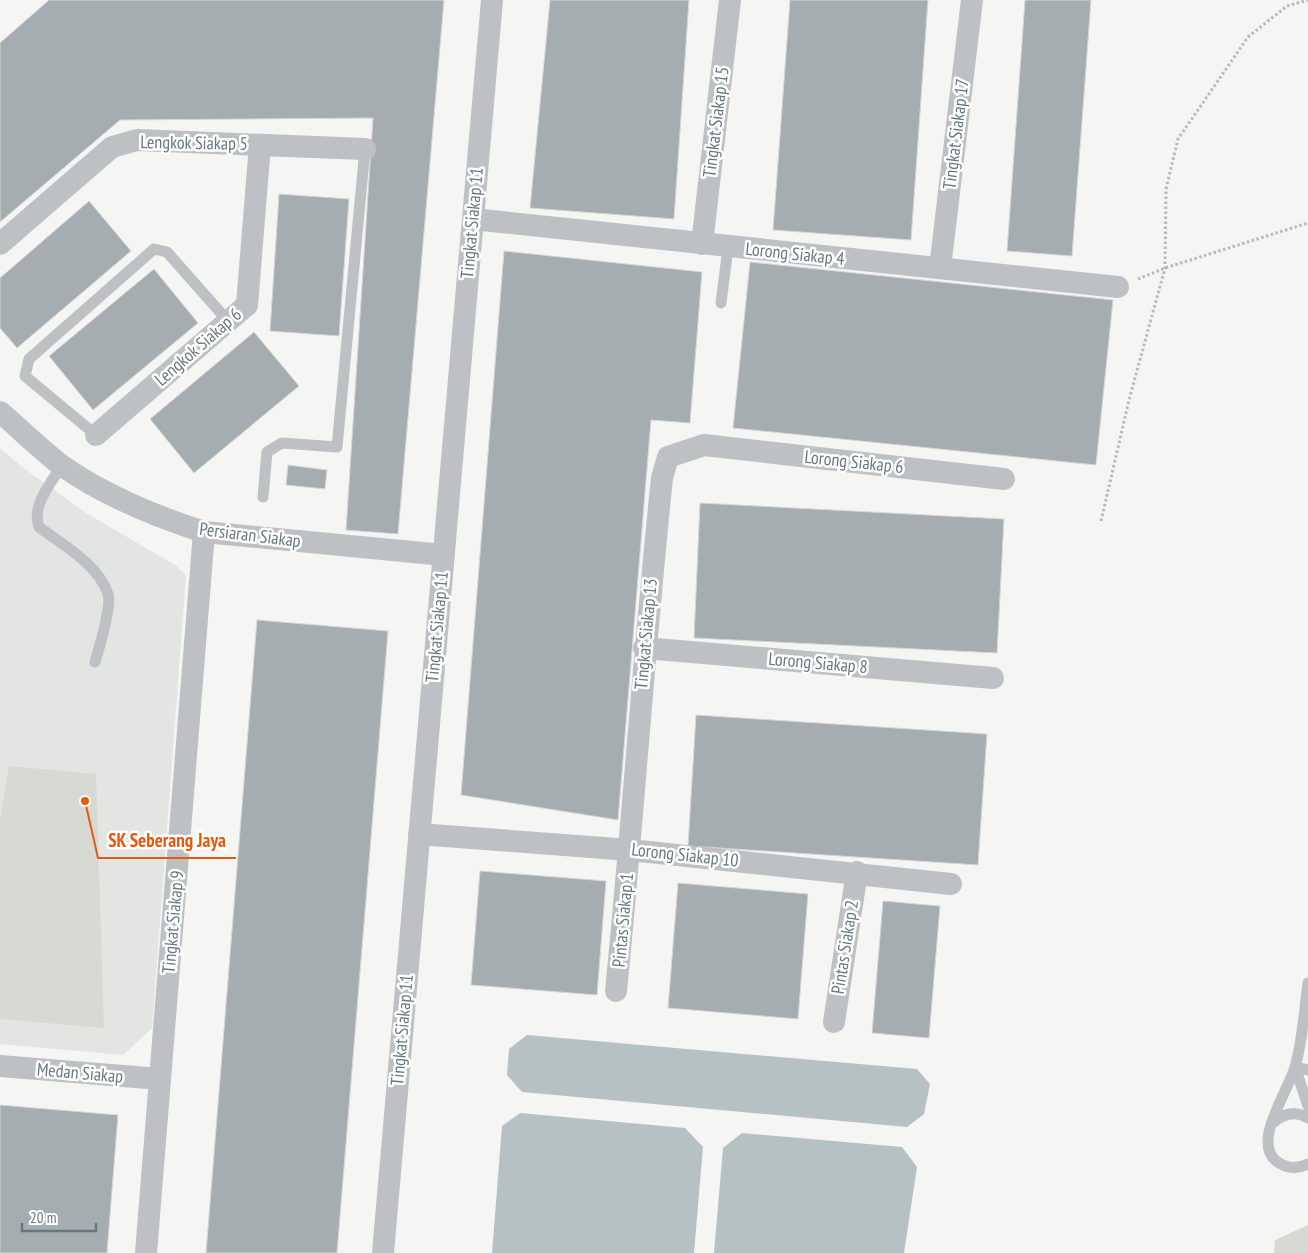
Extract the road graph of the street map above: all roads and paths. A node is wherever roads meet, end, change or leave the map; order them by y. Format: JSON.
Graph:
{"nodes":[{"id":1,"x":492,"y":0,"type":"edge"},
{"id":2,"x":730,"y":0,"type":"edge"},
{"id":3,"x":972,"y":0,"type":"edge"},
{"id":4,"x":1308,"y":0,"type":"edge"},
{"id":5,"x":260,"y":145,"type":"junction"},
{"id":6,"x":365,"y":149,"type":"joint"},
{"id":7,"x":473,"y":219,"type":"junction"},
{"id":8,"x":1308,"y":223,"type":"edge"},
{"id":9,"x":0,"y":244,"type":"edge"},
{"id":10,"x":702,"y":244,"type":"junction"},
{"id":11,"x":728,"y":248,"type":"junction"},
{"id":12,"x":940,"y":268,"type":"junction"},
{"id":13,"x":1166,"y":268,"type":"junction"},
{"id":14,"x":1118,"y":287,"type":"joint"},
{"id":15,"x":721,"y":303,"type":"dead end"},
{"id":16,"x":228,"y":321,"type":"junction"},
{"id":17,"x":0,"y":412,"type":"edge"},
{"id":18,"x":96,"y":435,"type":"joint"},
{"id":19,"x":704,"y":445,"type":"joint"},
{"id":20,"x":62,"y":465,"type":"junction"},
{"id":21,"x":1004,"y":479,"type":"dead end"},
{"id":22,"x":263,"y":497,"type":"dead end"},
{"id":23,"x":1101,"y":522,"type":"dead end"},
{"id":24,"x":204,"y":532,"type":"junction"},
{"id":25,"x":444,"y":554,"type":"junction"},
{"id":26,"x":644,"y":648,"type":"junction"},
{"id":27,"x":95,"y":662,"type":"dead end"},
{"id":28,"x":993,"y":678,"type":"dead end"},
{"id":29,"x":419,"y":834,"type":"junction"},
{"id":30,"x":630,"y":850,"type":"junction"},
{"id":31,"x":857,"y":872,"type":"junction"},
{"id":32,"x":951,"y":884,"type":"dead end"},
{"id":33,"x":1308,"y":983,"type":"edge"},
{"id":34,"x":616,"y":990,"type":"dead end"},
{"id":35,"x":834,"y":1022,"type":"dead end"},
{"id":36,"x":0,"y":1066,"type":"edge"},
{"id":37,"x":1295,"y":1067,"type":"junction"},
{"id":38,"x":1308,"y":1070,"type":"edge"},
{"id":39,"x":160,"y":1079,"type":"junction"},
{"id":40,"x":1308,"y":1106,"type":"edge"},
{"id":41,"x":1308,"y":1118,"type":"edge"},
{"id":42,"x":1273,"y":1123,"type":"junction"},
{"id":43,"x":1308,"y":1164,"type":"edge"},
{"id":44,"x":146,"y":1253,"type":"edge"},
{"id":45,"x":383,"y":1253,"type":"edge"}],
"edges":[{"from":1,"to":7,"type":"street","name":"Tingkat Siakap 11"},
{"from":2,"to":10,"type":"street","name":"Tingkat Siakap 15"},
{"from":3,"to":12,"type":"street","name":"Tingkat Siakap 17"},
{"from":4,"to":13,"type":"path"},
{"from":5,"to":6,"type":"street","name":"Lengkok Siakap 5"},
{"from":5,"to":9,"type":"street","name":"Lengkok Siakap 5"},
{"from":5,"to":16,"type":"street","name":"Lengkok Siakap 6"},
{"from":6,"to":22,"type":"lane"},
{"from":7,"to":10,"type":"street","name":"Lorong Siakap 4"},
{"from":7,"to":25,"type":"street","name":"Tingkat Siakap 11"},
{"from":8,"to":13,"type":"path"},
{"from":10,"to":11,"type":"street","name":"Lorong Siakap 4"},
{"from":11,"to":12,"type":"street","name":"Lorong Siakap 4"},
{"from":11,"to":15,"type":"lane"},
{"from":12,"to":14,"type":"street","name":"Lorong Siakap 4"},
{"from":13,"to":14,"type":"path"},
{"from":13,"to":23,"type":"path"},
{"from":16,"to":18,"type":"street","name":"Lengkok Siakap 6"},
{"from":16,"to":18,"type":"lane"},
{"from":17,"to":20,"type":"street","name":"Persiaran Siakap"},
{"from":19,"to":21,"type":"street","name":"Lorong Siakap 6"},
{"from":19,"to":26,"type":"street","name":"Tingkat Siakap 13"},
{"from":20,"to":24,"type":"street","name":"Persiaran Siakap"},
{"from":20,"to":27,"type":"lane"},
{"from":24,"to":25,"type":"street","name":"Persiaran Siakap"},
{"from":24,"to":39,"type":"street","name":"Tingkat Siakap 9"},
{"from":25,"to":29,"type":"street","name":"Tingkat Siakap 11"},
{"from":26,"to":28,"type":"street","name":"Lorong Siakap 8"},
{"from":26,"to":30,"type":"street","name":"Tingkat Siakap 13"},
{"from":29,"to":30,"type":"street","name":"Lorong Siakap 10"},
{"from":29,"to":45,"type":"street","name":"Tingkat Siakap 11"},
{"from":30,"to":31,"type":"street","name":"Lorong Siakap 10"},
{"from":30,"to":34,"type":"street","name":"Pintas Siakap 1"},
{"from":31,"to":32,"type":"street","name":"Lorong Siakap 10"},
{"from":31,"to":35,"type":"street","name":"Pintas Siakap 2"},
{"from":33,"to":37,"type":"lane"},
{"from":36,"to":39,"type":"street","name":"Medan Siakap"},
{"from":37,"to":38,"type":"lane"},
{"from":37,"to":40,"type":"lane"},
{"from":37,"to":42,"type":"lane"},
{"from":39,"to":44,"type":"street","name":"Tingkat Siakap 9"},
{"from":41,"to":42,"type":"lane"},
{"from":42,"to":43,"type":"lane"}]}
